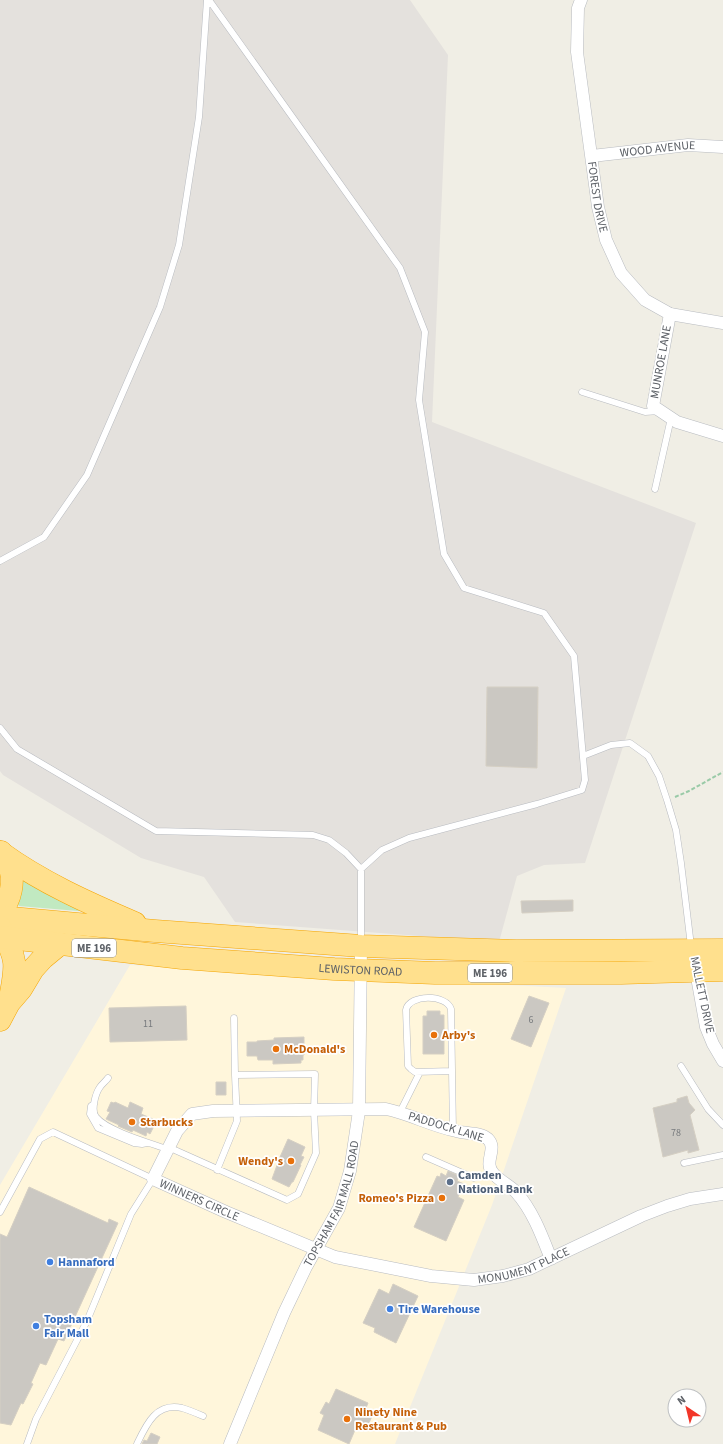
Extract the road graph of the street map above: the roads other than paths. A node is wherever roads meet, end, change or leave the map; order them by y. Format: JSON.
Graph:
{"nodes":[{"id":1,"x":208,"y":0,"type":"edge"},
{"id":2,"x":581,"y":0,"type":"edge"},
{"id":3,"x":723,"y":147,"type":"edge"},
{"id":4,"x":592,"y":156,"type":"junction"},
{"id":5,"x":670,"y":314,"type":"junction"},
{"id":6,"x":723,"y":323,"type":"edge"},
{"id":7,"x":582,"y":392,"type":"dead end"},
{"id":8,"x":660,"y":410,"type":"junction"},
{"id":9,"x":671,"y":418,"type":"junction"},
{"id":10,"x":723,"y":436,"type":"edge"},
{"id":11,"x":655,"y":489,"type":"dead end"},
{"id":12,"x":0,"y":561,"type":"edge"},
{"id":13,"x":0,"y":728,"type":"edge"},
{"id":14,"x":583,"y":756,"type":"junction"},
{"id":15,"x":0,"y":852,"type":"edge"},
{"id":16,"x":361,"y":869,"type":"junction"},
{"id":17,"x":0,"y":912,"type":"edge"},
{"id":18,"x":0,"y":917,"type":"edge"},
{"id":19,"x":155,"y":931,"type":"junction"},
{"id":20,"x":2,"y":934,"type":"edge"},
{"id":21,"x":60,"y":944,"type":"junction"},
{"id":22,"x":361,"y":946,"type":"junction"},
{"id":23,"x":723,"y":950,"type":"edge"},
{"id":24,"x":694,"y":961,"type":"junction"},
{"id":25,"x":360,"y":970,"type":"junction"},
{"id":26,"x":723,"y":970,"type":"edge"},
{"id":27,"x":4,"y":1012,"type":"edge"},
{"id":28,"x":234,"y":1018,"type":"dead end"},
{"id":29,"x":723,"y":1061,"type":"edge"},
{"id":30,"x":681,"y":1066,"type":"dead end"},
{"id":31,"x":452,"y":1071,"type":"junction"},
{"id":32,"x":420,"y":1072,"type":"junction"},
{"id":33,"x":236,"y":1075,"type":"junction"},
{"id":34,"x":108,"y":1078,"type":"dead end"},
{"id":35,"x":359,"y":1110,"type":"junction"},
{"id":36,"x":236,"y":1111,"type":"junction"},
{"id":37,"x":314,"y":1111,"type":"junction"},
{"id":38,"x":400,"y":1112,"type":"junction"},
{"id":39,"x":723,"y":1125,"type":"edge"},
{"id":40,"x":453,"y":1131,"type":"junction"},
{"id":41,"x":168,"y":1148,"type":"junction"},
{"id":42,"x":723,"y":1154,"type":"edge"},
{"id":43,"x":426,"y":1157,"type":"dead end"},
{"id":44,"x":684,"y":1163,"type":"dead end"},
{"id":45,"x":217,"y":1170,"type":"junction"},
{"id":46,"x":492,"y":1173,"type":"junction"},
{"id":47,"x":153,"y":1179,"type":"junction"},
{"id":48,"x":723,"y":1194,"type":"edge"},
{"id":49,"x":0,"y":1212,"type":"edge"},
{"id":50,"x":315,"y":1250,"type":"junction"},
{"id":51,"x":551,"y":1259,"type":"junction"},
{"id":52,"x":203,"y":1416,"type":"dead end"},
{"id":53,"x":28,"y":1444,"type":"edge"},
{"id":54,"x":136,"y":1444,"type":"edge"},
{"id":55,"x":230,"y":1444,"type":"edge"}],
"edges":[{"from":1,"to":12,"type":"lane"},
{"from":1,"to":14,"type":"lane"},
{"from":2,"to":4,"type":"street","name":"FOREST DRIVE"},
{"from":3,"to":4,"type":"street","name":"WOOD AVENUE"},
{"from":4,"to":5,"type":"street","name":"FOREST DRIVE"},
{"from":5,"to":6,"type":"street","name":"FOREST DRIVE"},
{"from":5,"to":8,"type":"street","name":"MUNROE LANE"},
{"from":7,"to":8,"type":"lane"},
{"from":8,"to":9,"type":"street","name":"MUNROE LANE"},
{"from":9,"to":10,"type":"street","name":"MUNROE LANE"},
{"from":9,"to":11,"type":"lane"},
{"from":13,"to":16,"type":"lane"},
{"from":14,"to":16,"type":"lane"},
{"from":14,"to":24,"type":"lane"},
{"from":15,"to":17,"type":"highway"},
{"from":15,"to":19,"type":"highway"},
{"from":16,"to":22,"type":"lane"},
{"from":18,"to":19,"type":"highway","name":"LEWISTON ROAD","number":"ME 196"},
{"from":19,"to":22,"type":"highway","name":"LEWISTON ROAD","number":"ME 196"},
{"from":20,"to":21,"type":"highway","name":"LEWISTON ROAD","number":"ME 196"},
{"from":20,"to":27,"type":"highway"},
{"from":21,"to":25,"type":"highway","name":"LEWISTON ROAD","number":"ME 196"},
{"from":21,"to":27,"type":"highway"},
{"from":22,"to":24,"type":"highway","name":"LEWISTON ROAD","number":"ME 196"},
{"from":22,"to":25,"type":"street","name":"TOPSHAM FAIR MALL ROAD"},
{"from":23,"to":24,"type":"highway","name":"LEWISTON ROAD","number":"ME 196"},
{"from":24,"to":25,"type":"highway","name":"LEWISTON ROAD","number":"ME 196"},
{"from":24,"to":26,"type":"highway","name":"LEWISTON ROAD","number":"ME 196"},
{"from":24,"to":29,"type":"street","name":"MALLETT DRIVE"},
{"from":25,"to":35,"type":"street","name":"TOPSHAM FAIR MALL ROAD"},
{"from":28,"to":33,"type":"lane"},
{"from":30,"to":39,"type":"lane"},
{"from":31,"to":32,"type":"lane"},
{"from":31,"to":32,"type":"lane"},
{"from":31,"to":40,"type":"lane"},
{"from":32,"to":38,"type":"lane"},
{"from":33,"to":36,"type":"lane"},
{"from":33,"to":37,"type":"lane"},
{"from":34,"to":41,"type":"lane"},
{"from":35,"to":37,"type":"street","name":"WINNERS CIRCLE"},
{"from":35,"to":38,"type":"street","name":"PADDOCK LANE"},
{"from":35,"to":50,"type":"street","name":"TOPSHAM FAIR MALL ROAD"},
{"from":36,"to":37,"type":"street","name":"WINNERS CIRCLE"},
{"from":36,"to":41,"type":"street","name":"WINNERS CIRCLE"},
{"from":36,"to":45,"type":"lane"},
{"from":37,"to":45,"type":"lane"},
{"from":38,"to":40,"type":"street","name":"PADDOCK LANE"},
{"from":40,"to":46,"type":"street","name":"PADDOCK LANE"},
{"from":41,"to":45,"type":"lane"},
{"from":41,"to":47,"type":"street","name":"WINNERS CIRCLE"},
{"from":42,"to":44,"type":"lane"},
{"from":43,"to":46,"type":"lane"},
{"from":46,"to":51,"type":"street"},
{"from":47,"to":49,"type":"lane"},
{"from":47,"to":50,"type":"street","name":"WINNERS CIRCLE"},
{"from":47,"to":53,"type":"lane"},
{"from":48,"to":51,"type":"street","name":"MONUMENT PLACE"},
{"from":50,"to":51,"type":"street","name":"MONUMENT PLACE"},
{"from":50,"to":55,"type":"street","name":"TOPSHAM FAIR MALL ROAD"},
{"from":52,"to":54,"type":"lane"}]}
